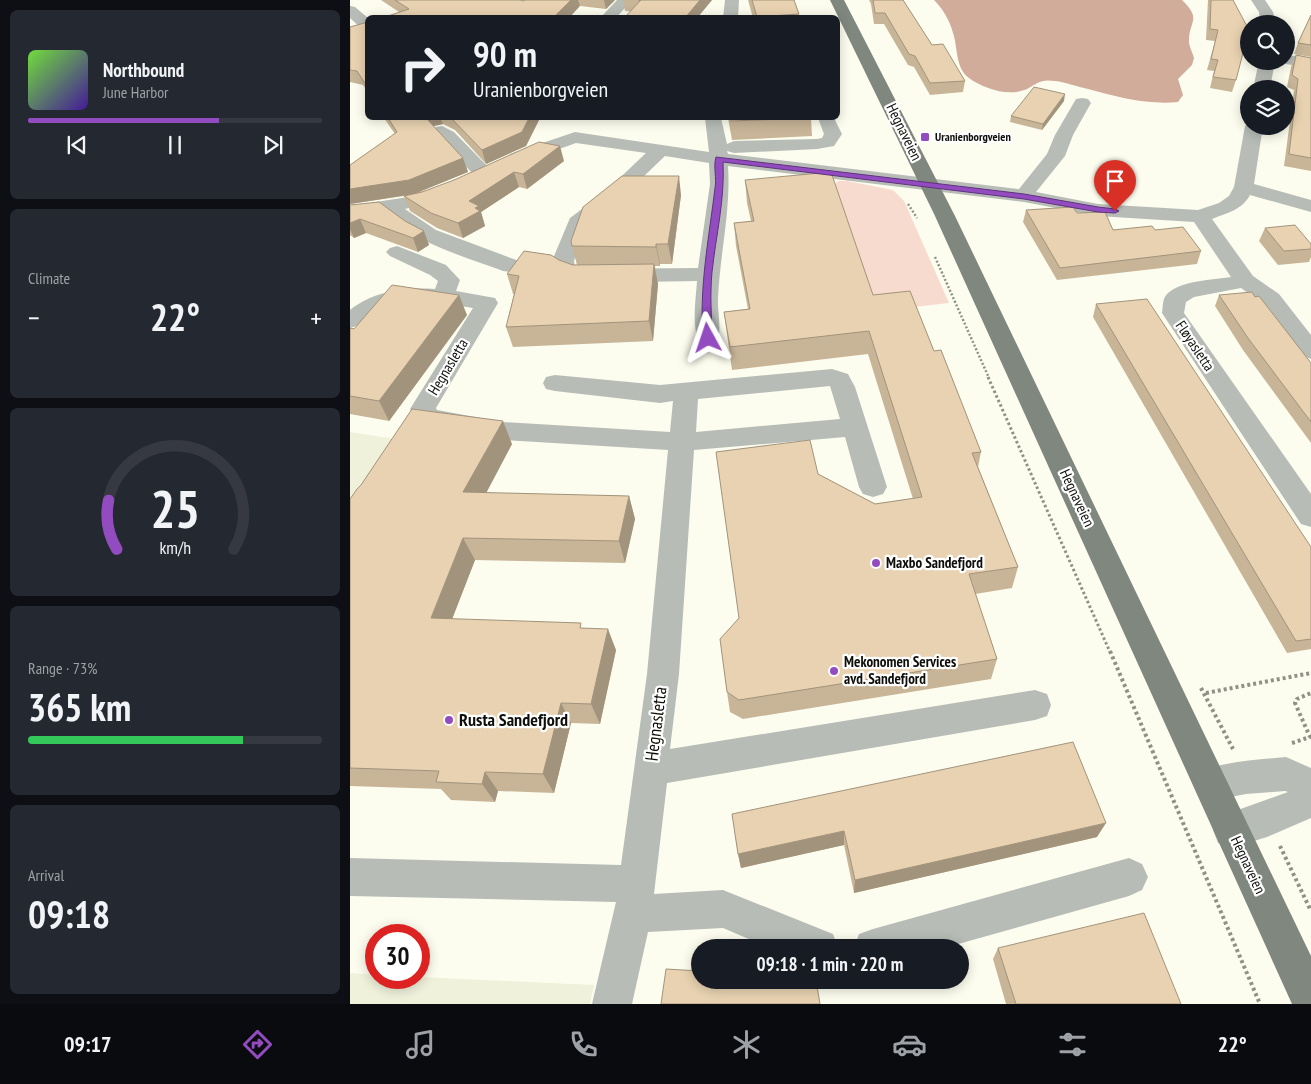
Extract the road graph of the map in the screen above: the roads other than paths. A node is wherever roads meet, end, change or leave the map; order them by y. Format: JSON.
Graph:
{"nodes":[{"id":1,"x":625,"y":0,"type":"edge"},
{"id":2,"x":732,"y":0,"type":"edge"},
{"id":3,"x":837,"y":0,"type":"edge"},
{"id":4,"x":1258,"y":0,"type":"edge"},
{"id":5,"x":350,"y":10,"type":"edge"},
{"id":6,"x":610,"y":15,"type":"edge"},
{"id":7,"x":730,"y":15,"type":"edge"},
{"id":8,"x":1266,"y":15,"type":"edge"},
{"id":9,"x":365,"y":23,"type":"edge"},
{"id":10,"x":1295,"y":61,"type":"edge"},
{"id":11,"x":1311,"y":63,"type":"edge"},
{"id":12,"x":1082,"y":103,"type":"dead end"},
{"id":13,"x":713,"y":120,"type":"edge"},
{"id":14,"x":827,"y":120,"type":"edge"},
{"id":15,"x":442,"y":130,"type":"dead end"},
{"id":16,"x":1253,"y":135,"type":"edge"},
{"id":17,"x":661,"y":150,"type":"junction"},
{"id":18,"x":718,"y":153,"type":"junction"},
{"id":19,"x":470,"y":180,"type":"junction"},
{"id":20,"x":1244,"y":187,"type":"junction"},
{"id":21,"x":917,"y":191,"type":"junction"},
{"id":22,"x":1024,"y":196,"type":"junction"},
{"id":23,"x":1311,"y":206,"type":"edge"},
{"id":24,"x":391,"y":207,"type":"junction"},
{"id":25,"x":350,"y":212,"type":"edge"},
{"id":26,"x":1200,"y":216,"type":"junction"},
{"id":27,"x":397,"y":252,"type":"dead end"},
{"id":28,"x":511,"y":266,"type":"edge"},
{"id":29,"x":708,"y":274,"type":"junction"},
{"id":30,"x":1245,"y":281,"type":"junction"},
{"id":31,"x":443,"y":297,"type":"junction"},
{"id":32,"x":350,"y":321,"type":"edge"},
{"id":33,"x":708,"y":338,"type":"dead end"},
{"id":34,"x":1311,"y":351,"type":"edge"},
{"id":35,"x":555,"y":383,"type":"dead end"},
{"id":36,"x":686,"y":393,"type":"junction"},
{"id":37,"x":855,"y":427,"type":"junction"},
{"id":38,"x":684,"y":442,"type":"junction"},
{"id":39,"x":873,"y":487,"type":"dead end"},
{"id":40,"x":1311,"y":516,"type":"edge"},
{"id":41,"x":1035,"y":705,"type":"dead end"},
{"id":42,"x":651,"y":769,"type":"junction"},
{"id":43,"x":1210,"y":784,"type":"junction"},
{"id":44,"x":1311,"y":786,"type":"edge"},
{"id":45,"x":1231,"y":830,"type":"junction"},
{"id":46,"x":350,"y":877,"type":"edge"},
{"id":47,"x":1129,"y":877,"type":"dead end"},
{"id":48,"x":635,"y":899,"type":"junction"},
{"id":49,"x":798,"y":939,"type":"edge"},
{"id":50,"x":905,"y":939,"type":"edge"},
{"id":51,"x":1311,"y":1000,"type":"edge"},
{"id":52,"x":612,"y":1004,"type":"edge"}],
"edges":[{"from":1,"to":6,"type":"street"},
{"from":2,"to":7,"type":"street"},
{"from":3,"to":21,"type":"main road","name":"Hegnaveien"},
{"from":4,"to":8,"type":"street"},
{"from":5,"to":9,"type":"street"},
{"from":10,"to":11,"type":"street"},
{"from":12,"to":22,"type":"street"},
{"from":13,"to":18,"type":"street"},
{"from":14,"to":18,"type":"street"},
{"from":15,"to":19,"type":"street"},
{"from":16,"to":20,"type":"street"},
{"from":17,"to":18,"type":"street"},
{"from":17,"to":19,"type":"street"},
{"from":17,"to":29,"type":"street"},
{"from":18,"to":21,"type":"street"},
{"from":18,"to":29,"type":"street"},
{"from":19,"to":24,"type":"street"},
{"from":20,"to":23,"type":"street"},
{"from":20,"to":26,"type":"street"},
{"from":21,"to":22,"type":"street"},
{"from":21,"to":43,"type":"main road","name":"Hegnaveien"},
{"from":22,"to":26,"type":"street"},
{"from":24,"to":25,"type":"street"},
{"from":24,"to":28,"type":"street"},
{"from":26,"to":30,"type":"street"},
{"from":27,"to":31,"type":"street"},
{"from":29,"to":33,"type":"street"},
{"from":30,"to":34,"type":"street"},
{"from":30,"to":40,"type":"street","name":"Fløyasletta"},
{"from":31,"to":32,"type":"street"},
{"from":31,"to":38,"type":"street","name":"Hegnasletta"},
{"from":35,"to":36,"type":"street"},
{"from":36,"to":37,"type":"street"},
{"from":36,"to":38,"type":"street","name":"Hegnasletta"},
{"from":37,"to":38,"type":"street"},
{"from":37,"to":39,"type":"street"},
{"from":38,"to":42,"type":"street","name":"Hegnasletta"},
{"from":41,"to":42,"type":"street"},
{"from":42,"to":48,"type":"street","name":"Hegnasletta"},
{"from":43,"to":44,"type":"street"},
{"from":43,"to":45,"type":"main road","name":"Hegnaveien"},
{"from":44,"to":45,"type":"street"},
{"from":45,"to":51,"type":"main road","name":"Hegnaveien"},
{"from":46,"to":48,"type":"street"},
{"from":47,"to":50,"type":"street"},
{"from":48,"to":49,"type":"street"},
{"from":48,"to":52,"type":"street","name":"Hegnasletta"}]}
